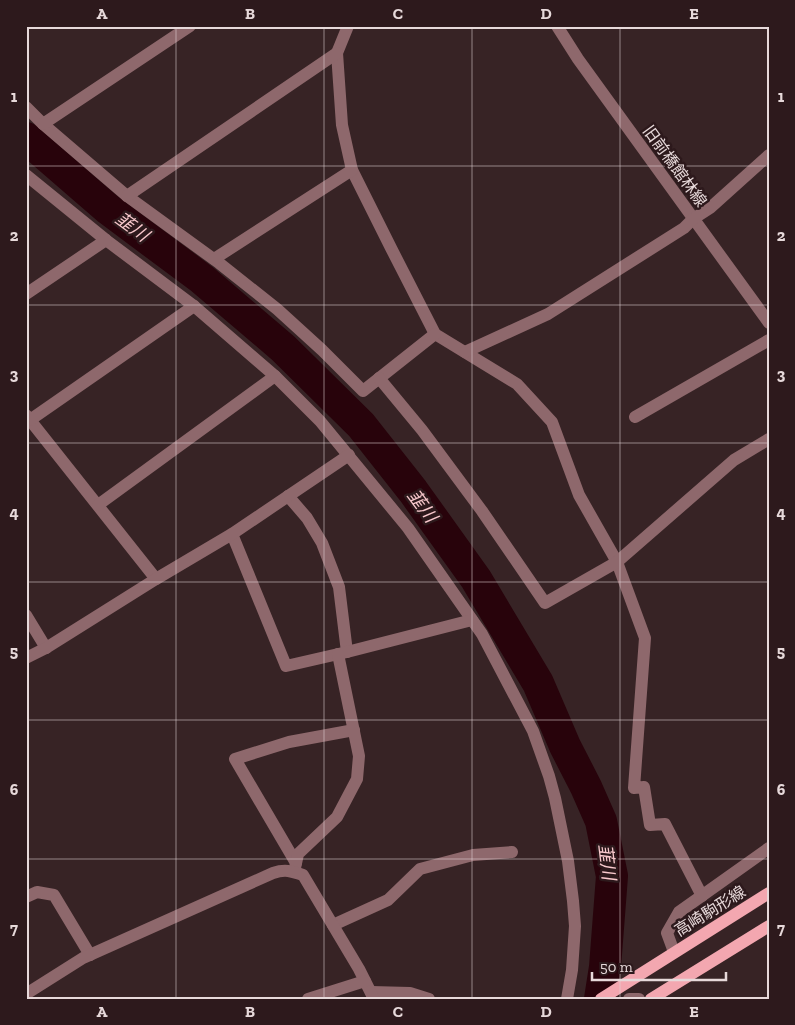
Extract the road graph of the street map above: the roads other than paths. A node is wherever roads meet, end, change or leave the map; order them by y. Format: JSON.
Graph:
{"nodes":[{"id":1,"x":190,"y":26,"type":"edge"},
{"id":2,"x":348,"y":26,"type":"edge"},
{"id":3,"x":558,"y":26,"type":"edge"},
{"id":4,"x":337,"y":52,"type":"junction"},
{"id":5,"x":26,"y":107,"type":"edge"},
{"id":6,"x":43,"y":124,"type":"junction"},
{"id":7,"x":769,"y":154,"type":"edge"},
{"id":8,"x":352,"y":170,"type":"junction"},
{"id":9,"x":26,"y":175,"type":"edge"},
{"id":10,"x":126,"y":196,"type":"junction"},
{"id":11,"x":693,"y":219,"type":"junction"},
{"id":12,"x":106,"y":240,"type":"junction"},
{"id":13,"x":214,"y":259,"type":"junction"},
{"id":14,"x":26,"y":294,"type":"edge"},
{"id":15,"x":194,"y":306,"type":"junction"},
{"id":16,"x":769,"y":323,"type":"edge"},
{"id":17,"x":435,"y":334,"type":"junction"},
{"id":18,"x":769,"y":340,"type":"edge"},
{"id":19,"x":465,"y":352,"type":"junction"},
{"id":20,"x":276,"y":376,"type":"junction"},
{"id":21,"x":379,"y":378,"type":"junction"},
{"id":22,"x":635,"y":417,"type":"dead end"},
{"id":23,"x":28,"y":418,"type":"edge"},
{"id":24,"x":769,"y":439,"type":"edge"},
{"id":25,"x":348,"y":455,"type":"junction"},
{"id":26,"x":288,"y":496,"type":"junction"},
{"id":27,"x":98,"y":505,"type":"junction"},
{"id":28,"x":232,"y":534,"type":"junction"},
{"id":29,"x":617,"y":562,"type":"junction"},
{"id":30,"x":156,"y":579,"type":"junction"},
{"id":31,"x":26,"y":616,"type":"edge"},
{"id":32,"x":472,"y":620,"type":"junction"},
{"id":33,"x":46,"y":648,"type":"junction"},
{"id":34,"x":343,"y":653,"type":"junction"},
{"id":35,"x":26,"y":658,"type":"edge"},
{"id":36,"x":354,"y":730,"type":"junction"},
{"id":37,"x":769,"y":848,"type":"edge"},
{"id":38,"x":512,"y":852,"type":"dead end"},
{"id":39,"x":295,"y":867,"type":"junction"},
{"id":40,"x":769,"y":893,"type":"edge"},
{"id":41,"x":702,"y":896,"type":"junction"},
{"id":42,"x":26,"y":897,"type":"edge"},
{"id":43,"x":333,"y":926,"type":"junction"},
{"id":44,"x":769,"y":926,"type":"edge"},
{"id":45,"x":674,"y":952,"type":"junction"},
{"id":46,"x":90,"y":955,"type":"junction"},
{"id":47,"x":370,"y":991,"type":"edge"},
{"id":48,"x":26,"y":994,"type":"edge"},
{"id":49,"x":308,"y":999,"type":"edge"},
{"id":50,"x":429,"y":999,"type":"edge"},
{"id":51,"x":566,"y":999,"type":"edge"},
{"id":52,"x":600,"y":999,"type":"edge"},
{"id":53,"x":629,"y":999,"type":"edge"},
{"id":54,"x":639,"y":999,"type":"edge"},
{"id":55,"x":651,"y":999,"type":"edge"}],
"edges":[{"from":1,"to":6,"type":"street"},
{"from":2,"to":4,"type":"street"},
{"from":3,"to":11,"type":"street","name":"旧前橋館林線"},
{"from":4,"to":8,"type":"street"},
{"from":4,"to":10,"type":"street"},
{"from":5,"to":6,"type":"street"},
{"from":6,"to":10,"type":"street"},
{"from":7,"to":11,"type":"street"},
{"from":8,"to":13,"type":"street"},
{"from":8,"to":17,"type":"street"},
{"from":9,"to":12,"type":"street"},
{"from":10,"to":13,"type":"street"},
{"from":11,"to":16,"type":"street","name":"旧前橋館林線"},
{"from":11,"to":19,"type":"street"},
{"from":12,"to":14,"type":"street"},
{"from":12,"to":15,"type":"street"},
{"from":13,"to":21,"type":"street"},
{"from":15,"to":20,"type":"street"},
{"from":15,"to":23,"type":"street"},
{"from":17,"to":19,"type":"street"},
{"from":17,"to":21,"type":"street"},
{"from":18,"to":22,"type":"street"},
{"from":19,"to":29,"type":"street"},
{"from":20,"to":25,"type":"street"},
{"from":20,"to":27,"type":"street"},
{"from":21,"to":29,"type":"street"},
{"from":23,"to":27,"type":"street"},
{"from":24,"to":29,"type":"street"},
{"from":25,"to":26,"type":"street"},
{"from":25,"to":32,"type":"street"},
{"from":26,"to":28,"type":"street"},
{"from":26,"to":34,"type":"street"},
{"from":27,"to":30,"type":"street"},
{"from":28,"to":30,"type":"street"},
{"from":28,"to":34,"type":"street"},
{"from":29,"to":41,"type":"street"},
{"from":30,"to":33,"type":"street"},
{"from":31,"to":33,"type":"street"},
{"from":32,"to":34,"type":"street"},
{"from":32,"to":51,"type":"street"},
{"from":33,"to":35,"type":"street"},
{"from":34,"to":36,"type":"street"},
{"from":36,"to":39,"type":"street"},
{"from":36,"to":39,"type":"street"},
{"from":37,"to":41,"type":"street"},
{"from":38,"to":43,"type":"street"},
{"from":39,"to":43,"type":"street"},
{"from":39,"to":46,"type":"street"},
{"from":40,"to":45,"type":"main road","name":"高崎駒形線"},
{"from":41,"to":45,"type":"street"},
{"from":42,"to":46,"type":"street"},
{"from":43,"to":47,"type":"street"},
{"from":44,"to":55,"type":"main road"},
{"from":45,"to":52,"type":"main road","name":"高崎駒形線"},
{"from":46,"to":48,"type":"street"},
{"from":47,"to":49,"type":"street"},
{"from":47,"to":50,"type":"street"},
{"from":53,"to":54,"type":"street"}]}
